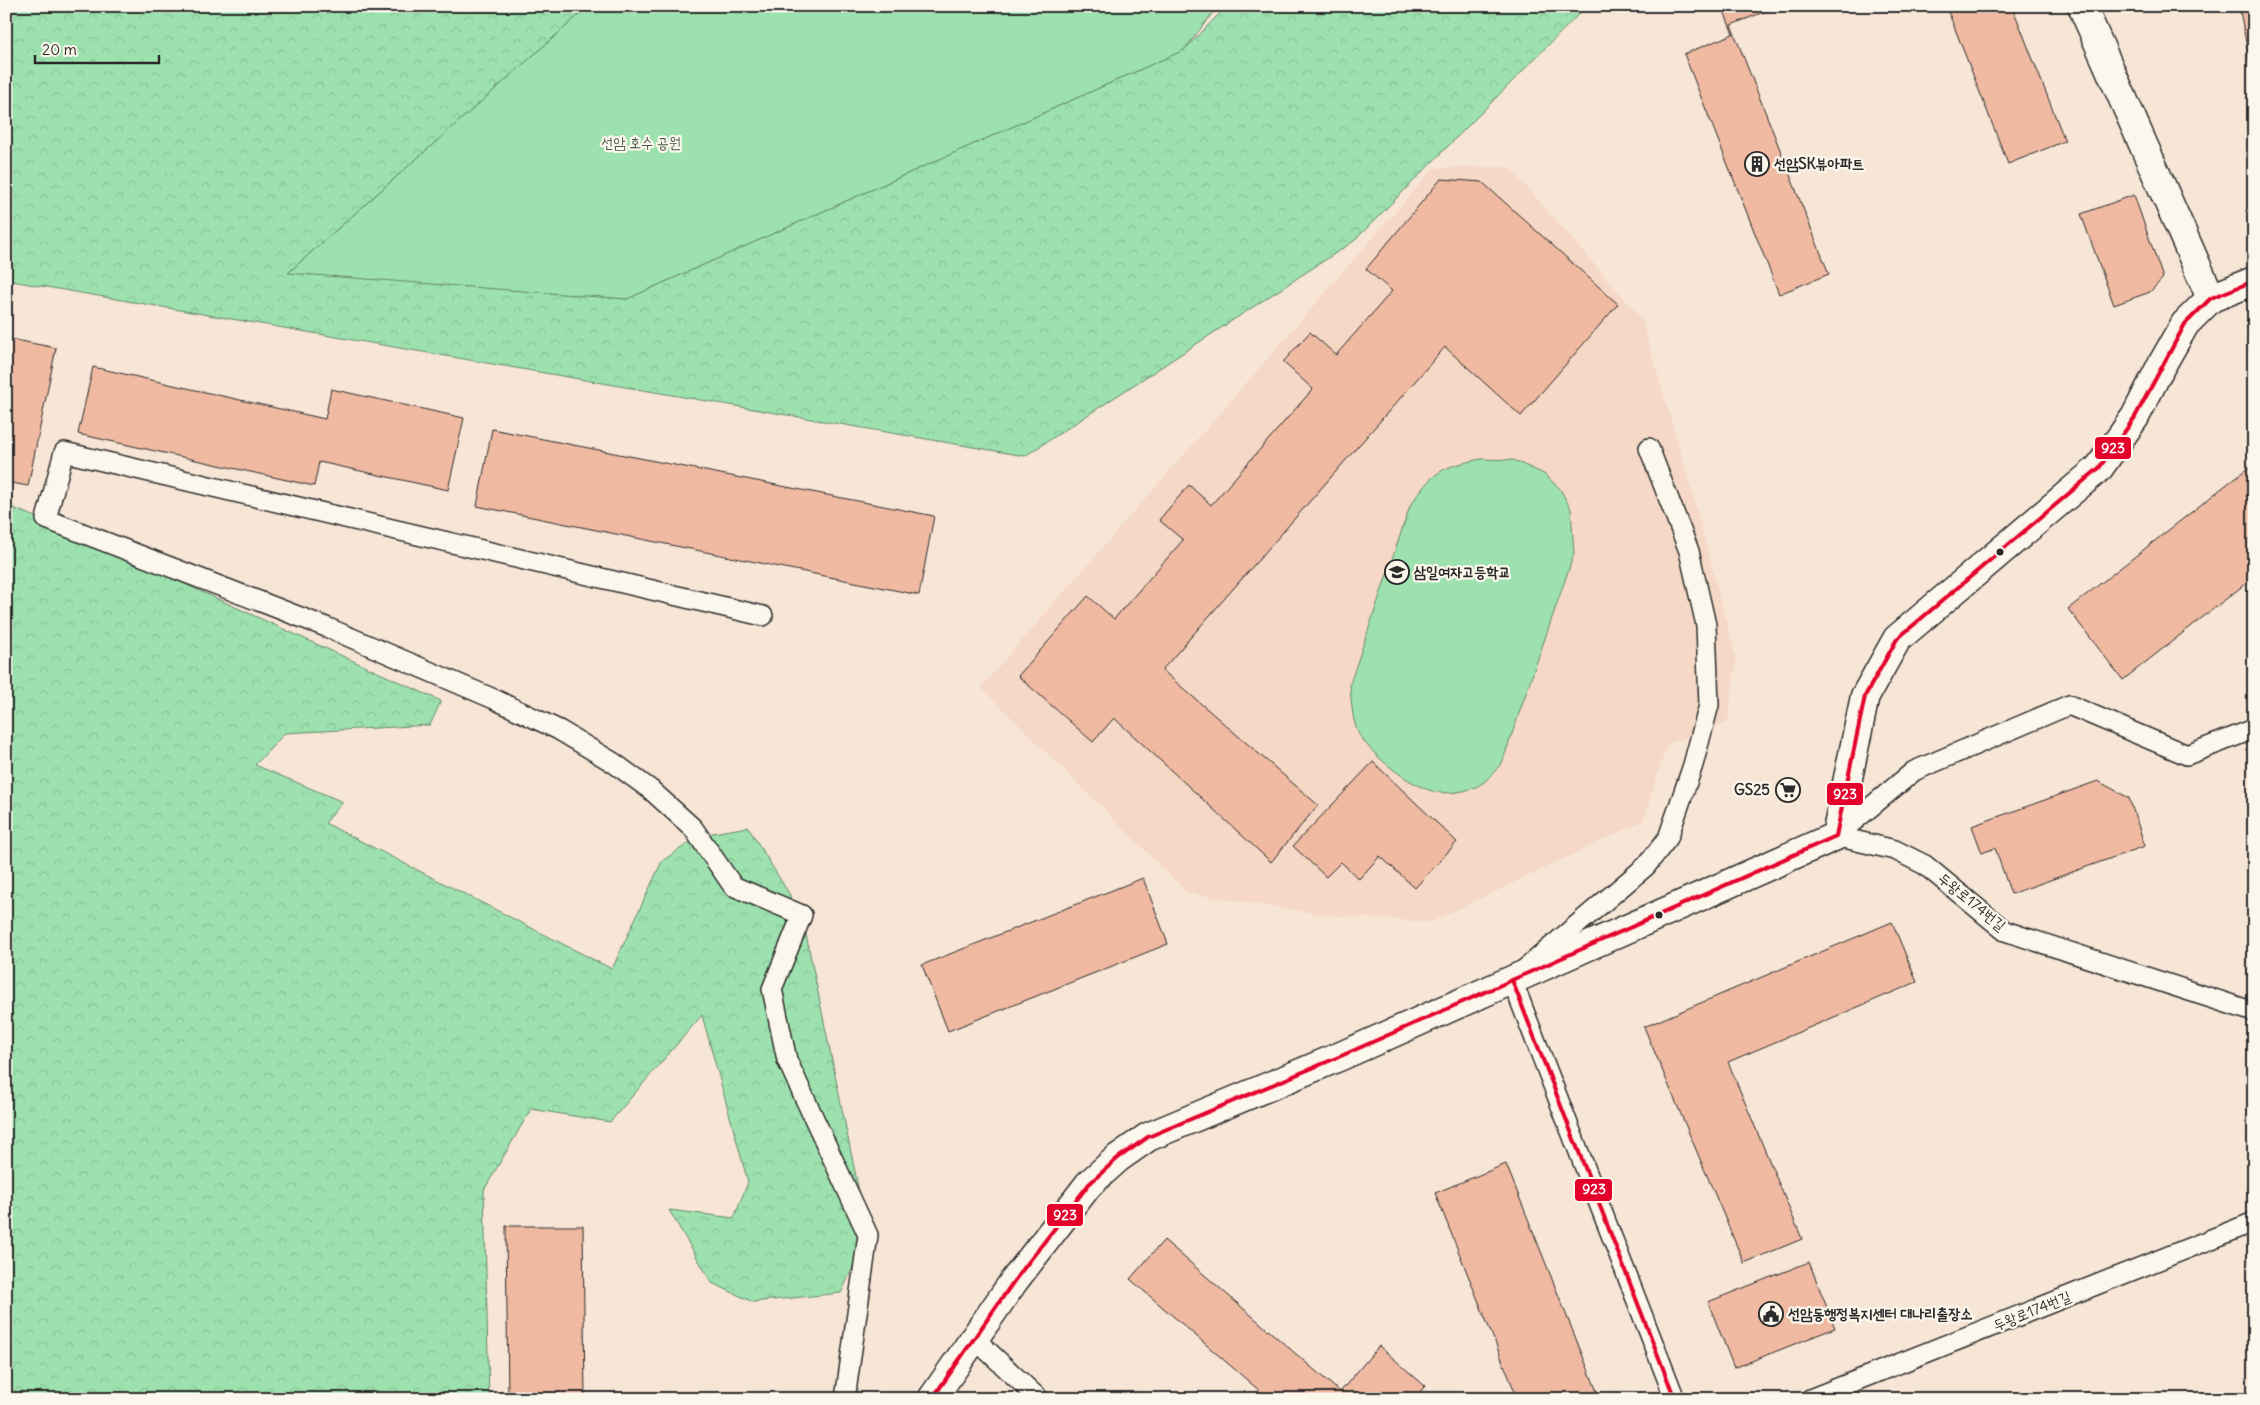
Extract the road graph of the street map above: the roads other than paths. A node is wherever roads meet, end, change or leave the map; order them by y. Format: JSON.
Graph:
{"nodes":[{"id":1,"x":2082,"y":6,"type":"edge"},
{"id":2,"x":2254,"y":280,"type":"edge"},
{"id":3,"x":2211,"y":298,"type":"junction"},
{"id":4,"x":1649,"y":448,"type":"dead end"},
{"id":5,"x":763,"y":616,"type":"dead end"},
{"id":6,"x":2254,"y":729,"type":"edge"},
{"id":7,"x":1836,"y":836,"type":"junction"},
{"id":8,"x":1512,"y":980,"type":"junction"},
{"id":9,"x":2254,"y":1012,"type":"edge"},
{"id":10,"x":2254,"y":1222,"type":"edge"},
{"id":11,"x":975,"y":1339,"type":"junction"},
{"id":12,"x":845,"y":1399,"type":"edge"},
{"id":13,"x":932,"y":1399,"type":"edge"},
{"id":14,"x":1039,"y":1399,"type":"edge"},
{"id":15,"x":1676,"y":1399,"type":"edge"},
{"id":16,"x":1810,"y":1399,"type":"edge"}],
"edges":[{"from":1,"to":3,"type":"street"},
{"from":2,"to":3,"type":"street"},
{"from":3,"to":7,"type":"street"},
{"from":4,"to":8,"type":"lane"},
{"from":5,"to":12,"type":"lane"},
{"from":6,"to":7,"type":"lane"},
{"from":7,"to":8,"type":"street"},
{"from":7,"to":9,"type":"lane","name":"두왕로174번길"},
{"from":8,"to":11,"type":"street"},
{"from":8,"to":15,"type":"lane"},
{"from":10,"to":16,"type":"lane","name":"두왕로174번길"},
{"from":11,"to":13,"type":"street"},
{"from":11,"to":14,"type":"lane"}]}
